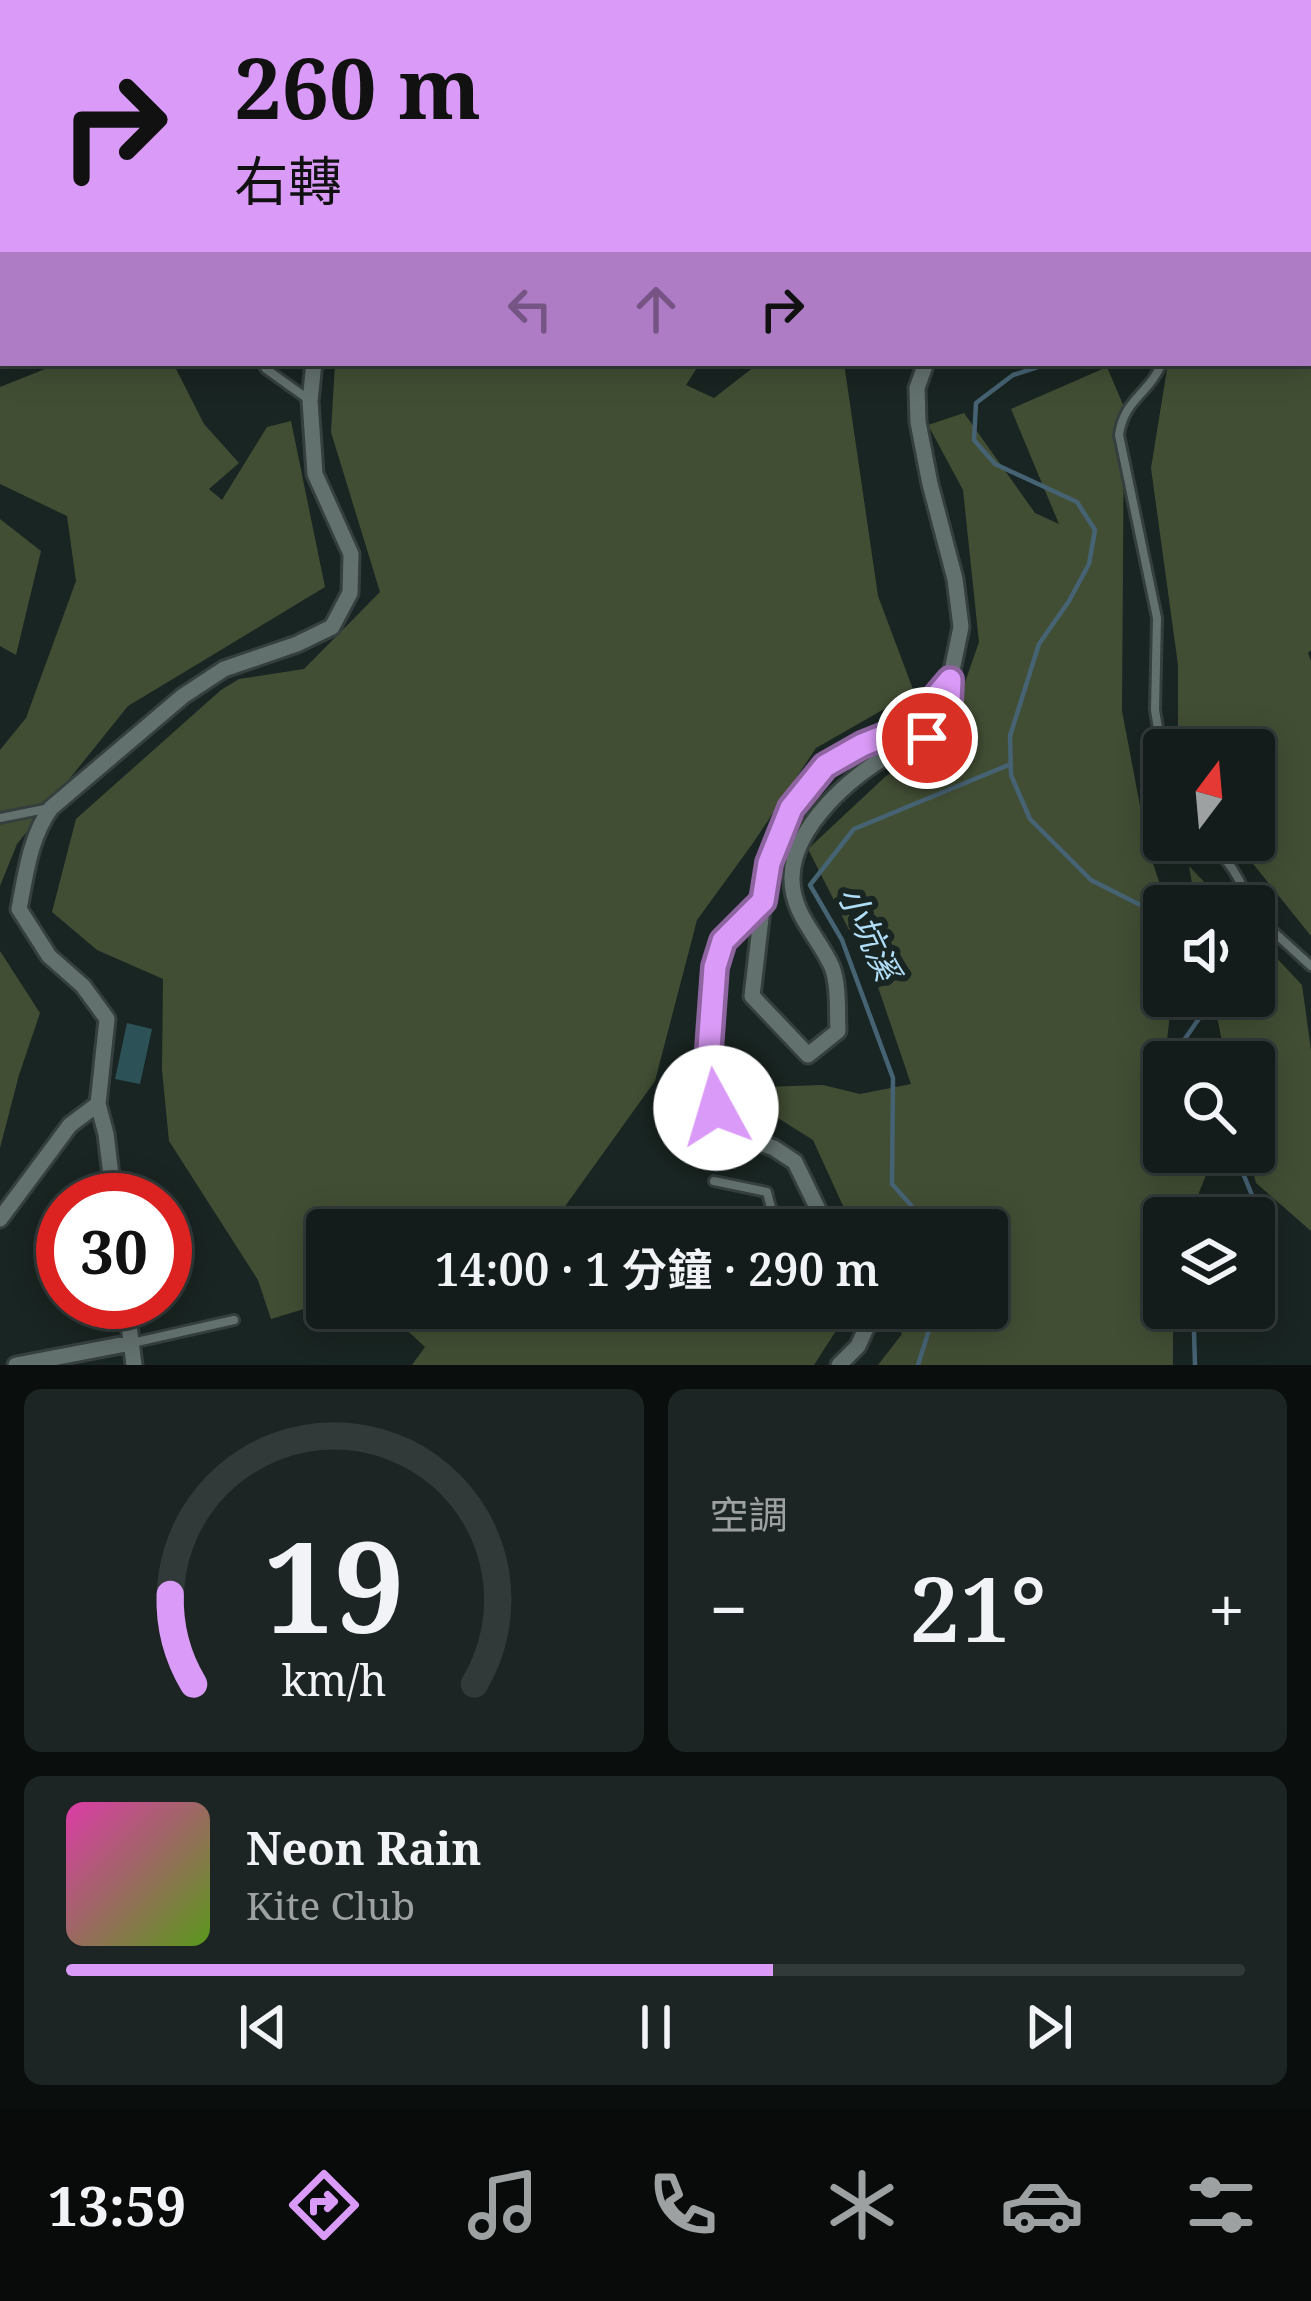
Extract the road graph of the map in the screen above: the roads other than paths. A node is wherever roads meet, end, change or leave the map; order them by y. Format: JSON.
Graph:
{"nodes":[{"id":1,"x":264,"y":366,"type":"edge"},
{"id":2,"x":314,"y":366,"type":"edge"},
{"id":3,"x":925,"y":366,"type":"edge"},
{"id":4,"x":1161,"y":366,"type":"edge"},
{"id":5,"x":310,"y":400,"type":"junction"},
{"id":6,"x":950,"y":680,"type":"junction"},
{"id":7,"x":1158,"y":729,"type":"edge"},
{"id":8,"x":51,"y":808,"type":"junction"},
{"id":9,"x":0,"y":818,"type":"edge"},
{"id":10,"x":763,"y":901,"type":"junction"},
{"id":11,"x":1275,"y":933,"type":"edge"},
{"id":12,"x":1311,"y":966,"type":"edge"},
{"id":13,"x":98,"y":1104,"type":"junction"},
{"id":14,"x":111,"y":1173,"type":"edge"},
{"id":15,"x":714,"y":1181,"type":"dead end"},
{"id":16,"x":771,"y":1209,"type":"edge"},
{"id":17,"x":817,"y":1209,"type":"edge"},
{"id":18,"x":0,"y":1219,"type":"edge"},
{"id":19,"x":234,"y":1320,"type":"dead end"},
{"id":20,"x":129,"y":1329,"type":"edge"},
{"id":21,"x":866,"y":1329,"type":"edge"},
{"id":22,"x":131,"y":1343,"type":"junction"},
{"id":23,"x":60,"y":1361,"type":"edge"},
{"id":24,"x":16,"y":1365,"type":"edge"},
{"id":25,"x":134,"y":1365,"type":"edge"},
{"id":26,"x":838,"y":1365,"type":"edge"}],
"edges":[{"from":1,"to":5,"type":"lane"},
{"from":2,"to":5,"type":"street"},
{"from":3,"to":6,"type":"street"},
{"from":4,"to":7,"type":"lane"},
{"from":5,"to":8,"type":"street"},
{"from":6,"to":10,"type":"street"},
{"from":6,"to":10,"type":"street"},
{"from":8,"to":9,"type":"lane"},
{"from":8,"to":13,"type":"street"},
{"from":10,"to":17,"type":"street"},
{"from":11,"to":12,"type":"lane"},
{"from":13,"to":14,"type":"street"},
{"from":13,"to":18,"type":"street"},
{"from":15,"to":16,"type":"lane"},
{"from":19,"to":22,"type":"lane"},
{"from":20,"to":22,"type":"street"},
{"from":21,"to":26,"type":"street"},
{"from":22,"to":23,"type":"street"},
{"from":22,"to":25,"type":"street"},
{"from":23,"to":24,"type":"street"}]}
